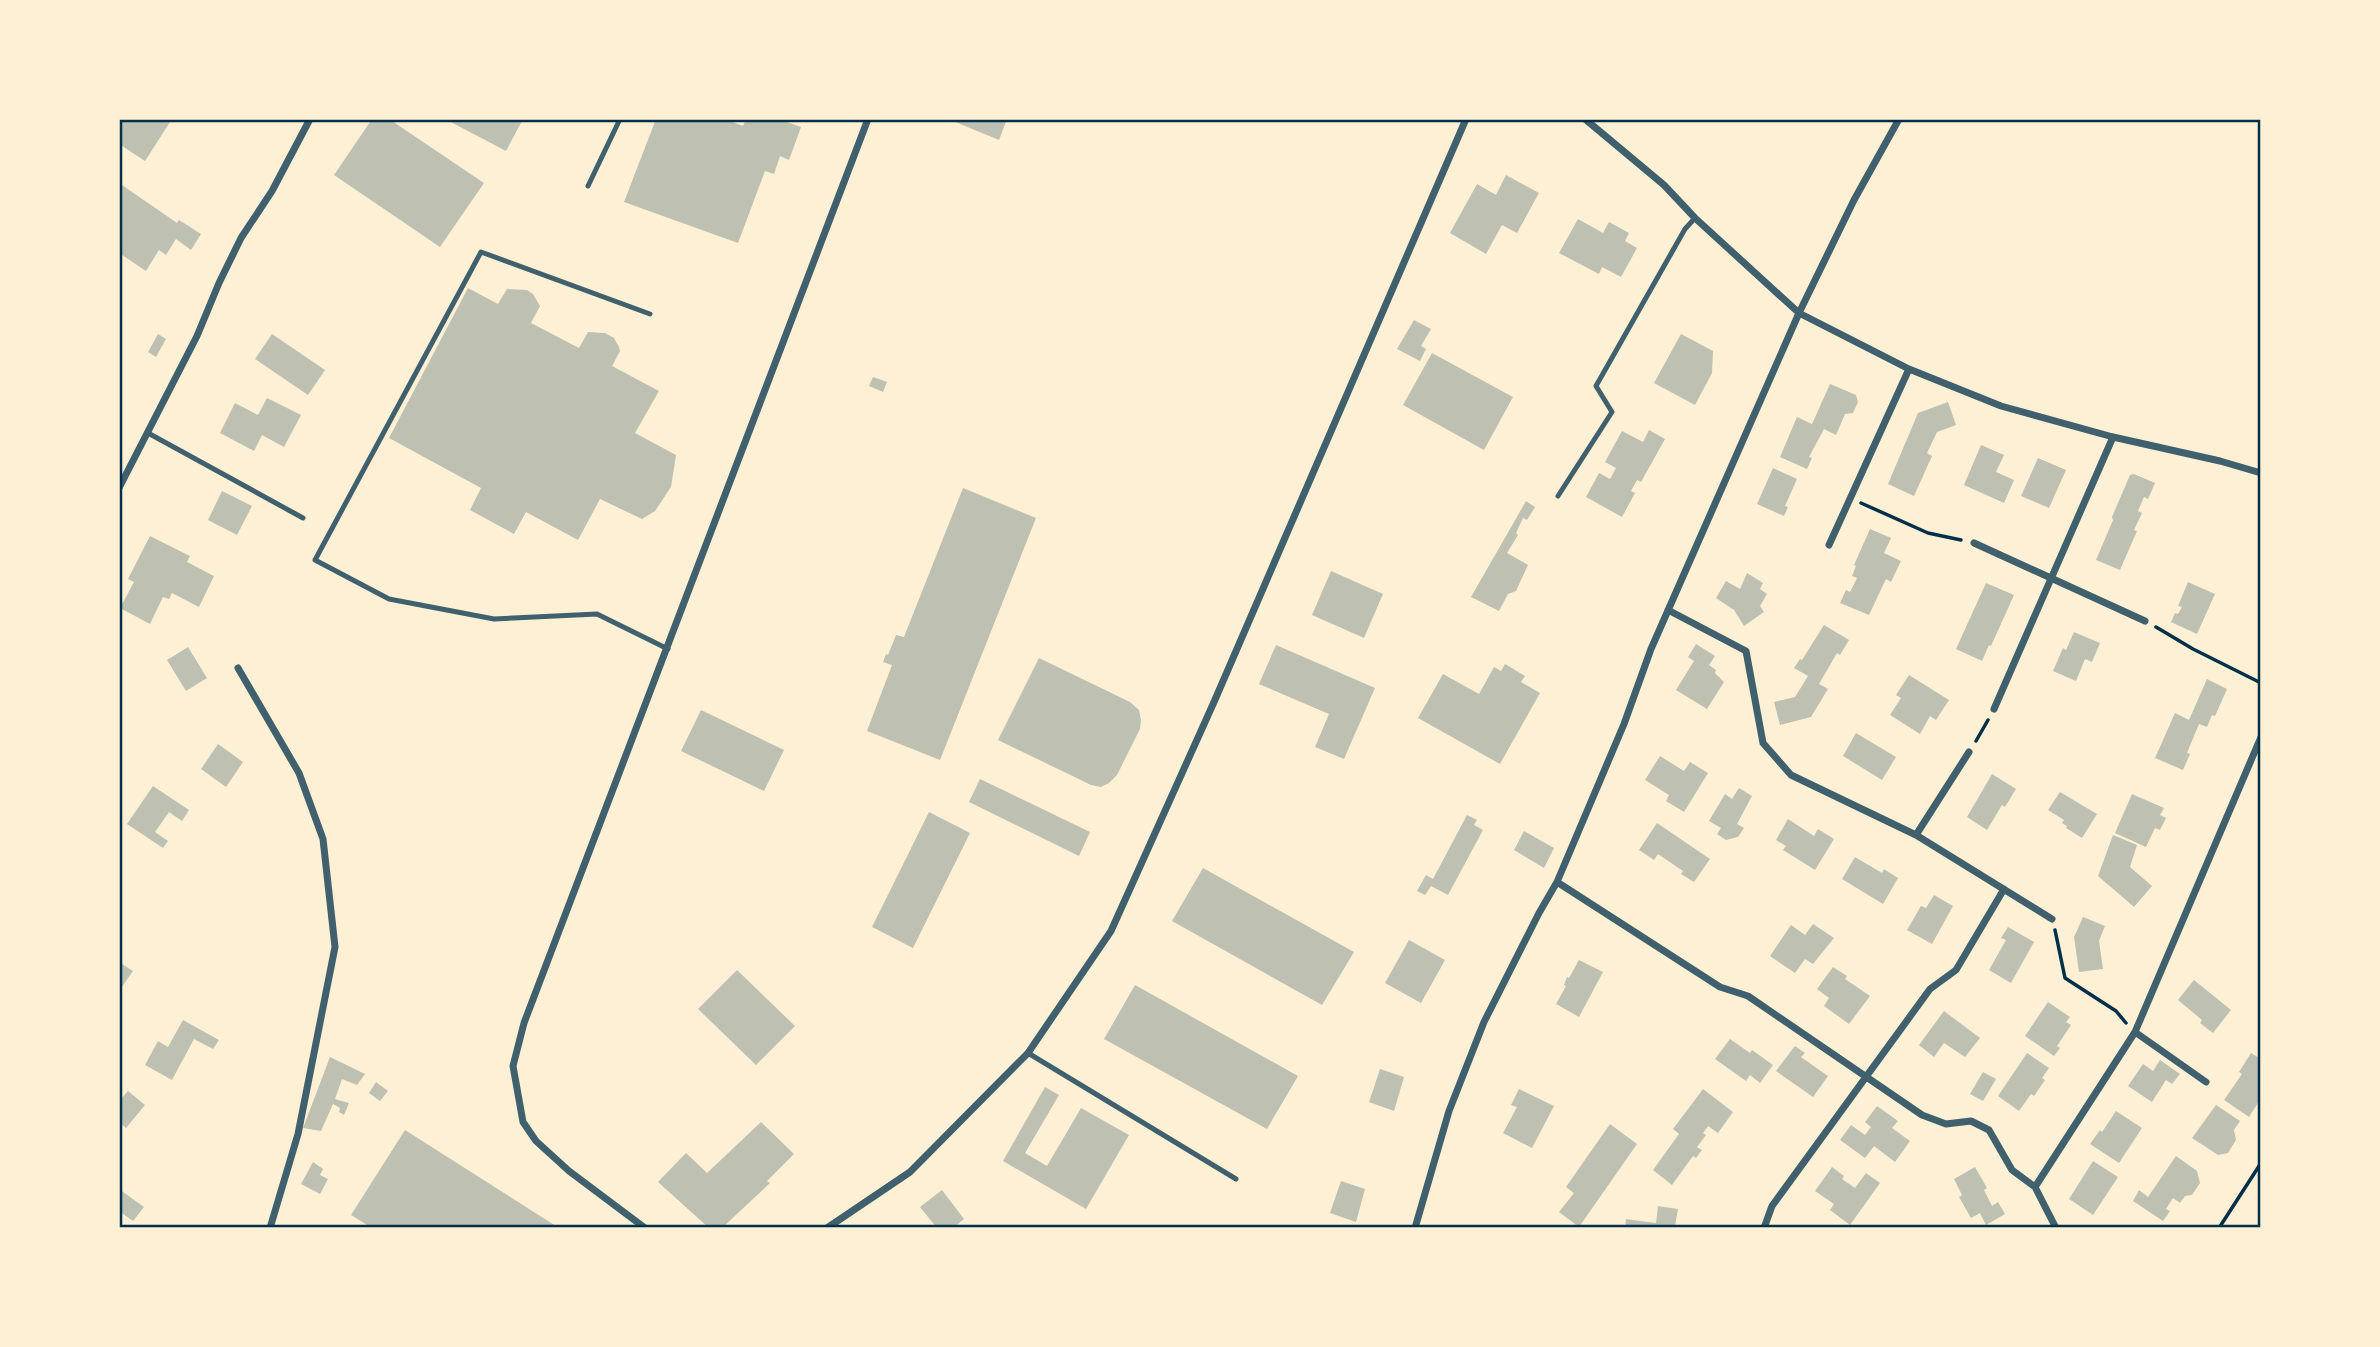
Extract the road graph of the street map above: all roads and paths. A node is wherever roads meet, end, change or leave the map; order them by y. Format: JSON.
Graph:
{"nodes":[{"id":1,"x":310,"y":119,"type":"edge"},
{"id":2,"x":620,"y":119,"type":"edge"},
{"id":3,"x":868,"y":119,"type":"edge"},
{"id":4,"x":1466,"y":119,"type":"edge"},
{"id":5,"x":1585,"y":119,"type":"edge"},
{"id":6,"x":1899,"y":119,"type":"edge"},
{"id":7,"x":588,"y":186,"type":"dead end"},
{"id":8,"x":1695,"y":218,"type":"junction"},
{"id":9,"x":1799,"y":313,"type":"junction"},
{"id":10,"x":650,"y":314,"type":"dead end"},
{"id":11,"x":1909,"y":369,"type":"junction"},
{"id":12,"x":148,"y":433,"type":"junction"},
{"id":13,"x":2113,"y":437,"type":"junction"},
{"id":14,"x":2261,"y":473,"type":"edge"},
{"id":15,"x":119,"y":488,"type":"edge"},
{"id":16,"x":1558,"y":496,"type":"dead end"},
{"id":17,"x":1850,"y":499,"type":"junction"},
{"id":18,"x":303,"y":517,"type":"dead end"},
{"id":19,"x":1973,"y":543,"type":"joint"},
{"id":20,"x":1829,"y":545,"type":"dead end"},
{"id":21,"x":2051,"y":578,"type":"junction"},
{"id":22,"x":1668,"y":611,"type":"junction"},
{"id":23,"x":2145,"y":621,"type":"joint"},
{"id":24,"x":668,"y":649,"type":"junction"},
{"id":25,"x":238,"y":668,"type":"dead end"},
{"id":26,"x":2261,"y":683,"type":"edge"},
{"id":27,"x":1994,"y":709,"type":"joint"},
{"id":28,"x":2261,"y":737,"type":"edge"},
{"id":29,"x":1969,"y":752,"type":"joint"},
{"id":30,"x":1916,"y":835,"type":"junction"},
{"id":31,"x":1557,"y":882,"type":"junction"},
{"id":32,"x":2004,"y":889,"type":"junction"},
{"id":33,"x":2052,"y":919,"type":"joint"},
{"id":34,"x":2135,"y":1032,"type":"junction"},
{"id":35,"x":1028,"y":1053,"type":"junction"},
{"id":36,"x":1867,"y":1078,"type":"junction"},
{"id":37,"x":2206,"y":1082,"type":"dead end"},
{"id":38,"x":2261,"y":1163,"type":"edge"},
{"id":39,"x":1236,"y":1179,"type":"dead end"},
{"id":40,"x":2035,"y":1186,"type":"junction"},
{"id":41,"x":270,"y":1228,"type":"edge"},
{"id":42,"x":645,"y":1228,"type":"edge"},
{"id":43,"x":827,"y":1228,"type":"edge"},
{"id":44,"x":1415,"y":1228,"type":"edge"},
{"id":45,"x":1764,"y":1228,"type":"edge"},
{"id":46,"x":2056,"y":1228,"type":"edge"},
{"id":47,"x":2219,"y":1228,"type":"edge"}],
"edges":[{"from":1,"to":12,"type":"street"},
{"from":2,"to":7,"type":"lane"},
{"from":3,"to":24,"type":"street"},
{"from":4,"to":35,"type":"street"},
{"from":5,"to":8,"type":"street"},
{"from":6,"to":9,"type":"street"},
{"from":8,"to":9,"type":"street"},
{"from":8,"to":16,"type":"lane"},
{"from":9,"to":11,"type":"street"},
{"from":9,"to":22,"type":"street"},
{"from":10,"to":24,"type":"lane"},
{"from":11,"to":13,"type":"street"},
{"from":11,"to":17,"type":"street"},
{"from":12,"to":15,"type":"street"},
{"from":12,"to":18,"type":"lane"},
{"from":13,"to":14,"type":"street"},
{"from":13,"to":21,"type":"street"},
{"from":17,"to":19,"type":"path"},
{"from":17,"to":20,"type":"street"},
{"from":19,"to":21,"type":"street"},
{"from":21,"to":23,"type":"street"},
{"from":21,"to":27,"type":"street"},
{"from":22,"to":30,"type":"street"},
{"from":22,"to":31,"type":"street"},
{"from":23,"to":26,"type":"path"},
{"from":24,"to":42,"type":"street"},
{"from":25,"to":41,"type":"street"},
{"from":27,"to":29,"type":"path"},
{"from":28,"to":34,"type":"street"},
{"from":29,"to":30,"type":"street"},
{"from":30,"to":32,"type":"street"},
{"from":31,"to":36,"type":"street"},
{"from":31,"to":44,"type":"street"},
{"from":32,"to":33,"type":"street"},
{"from":32,"to":36,"type":"street"},
{"from":33,"to":34,"type":"path"},
{"from":34,"to":37,"type":"street"},
{"from":34,"to":40,"type":"street"},
{"from":35,"to":39,"type":"lane"},
{"from":35,"to":43,"type":"street"},
{"from":36,"to":40,"type":"street"},
{"from":36,"to":45,"type":"street"},
{"from":38,"to":47,"type":"path"},
{"from":40,"to":46,"type":"street"}]}
